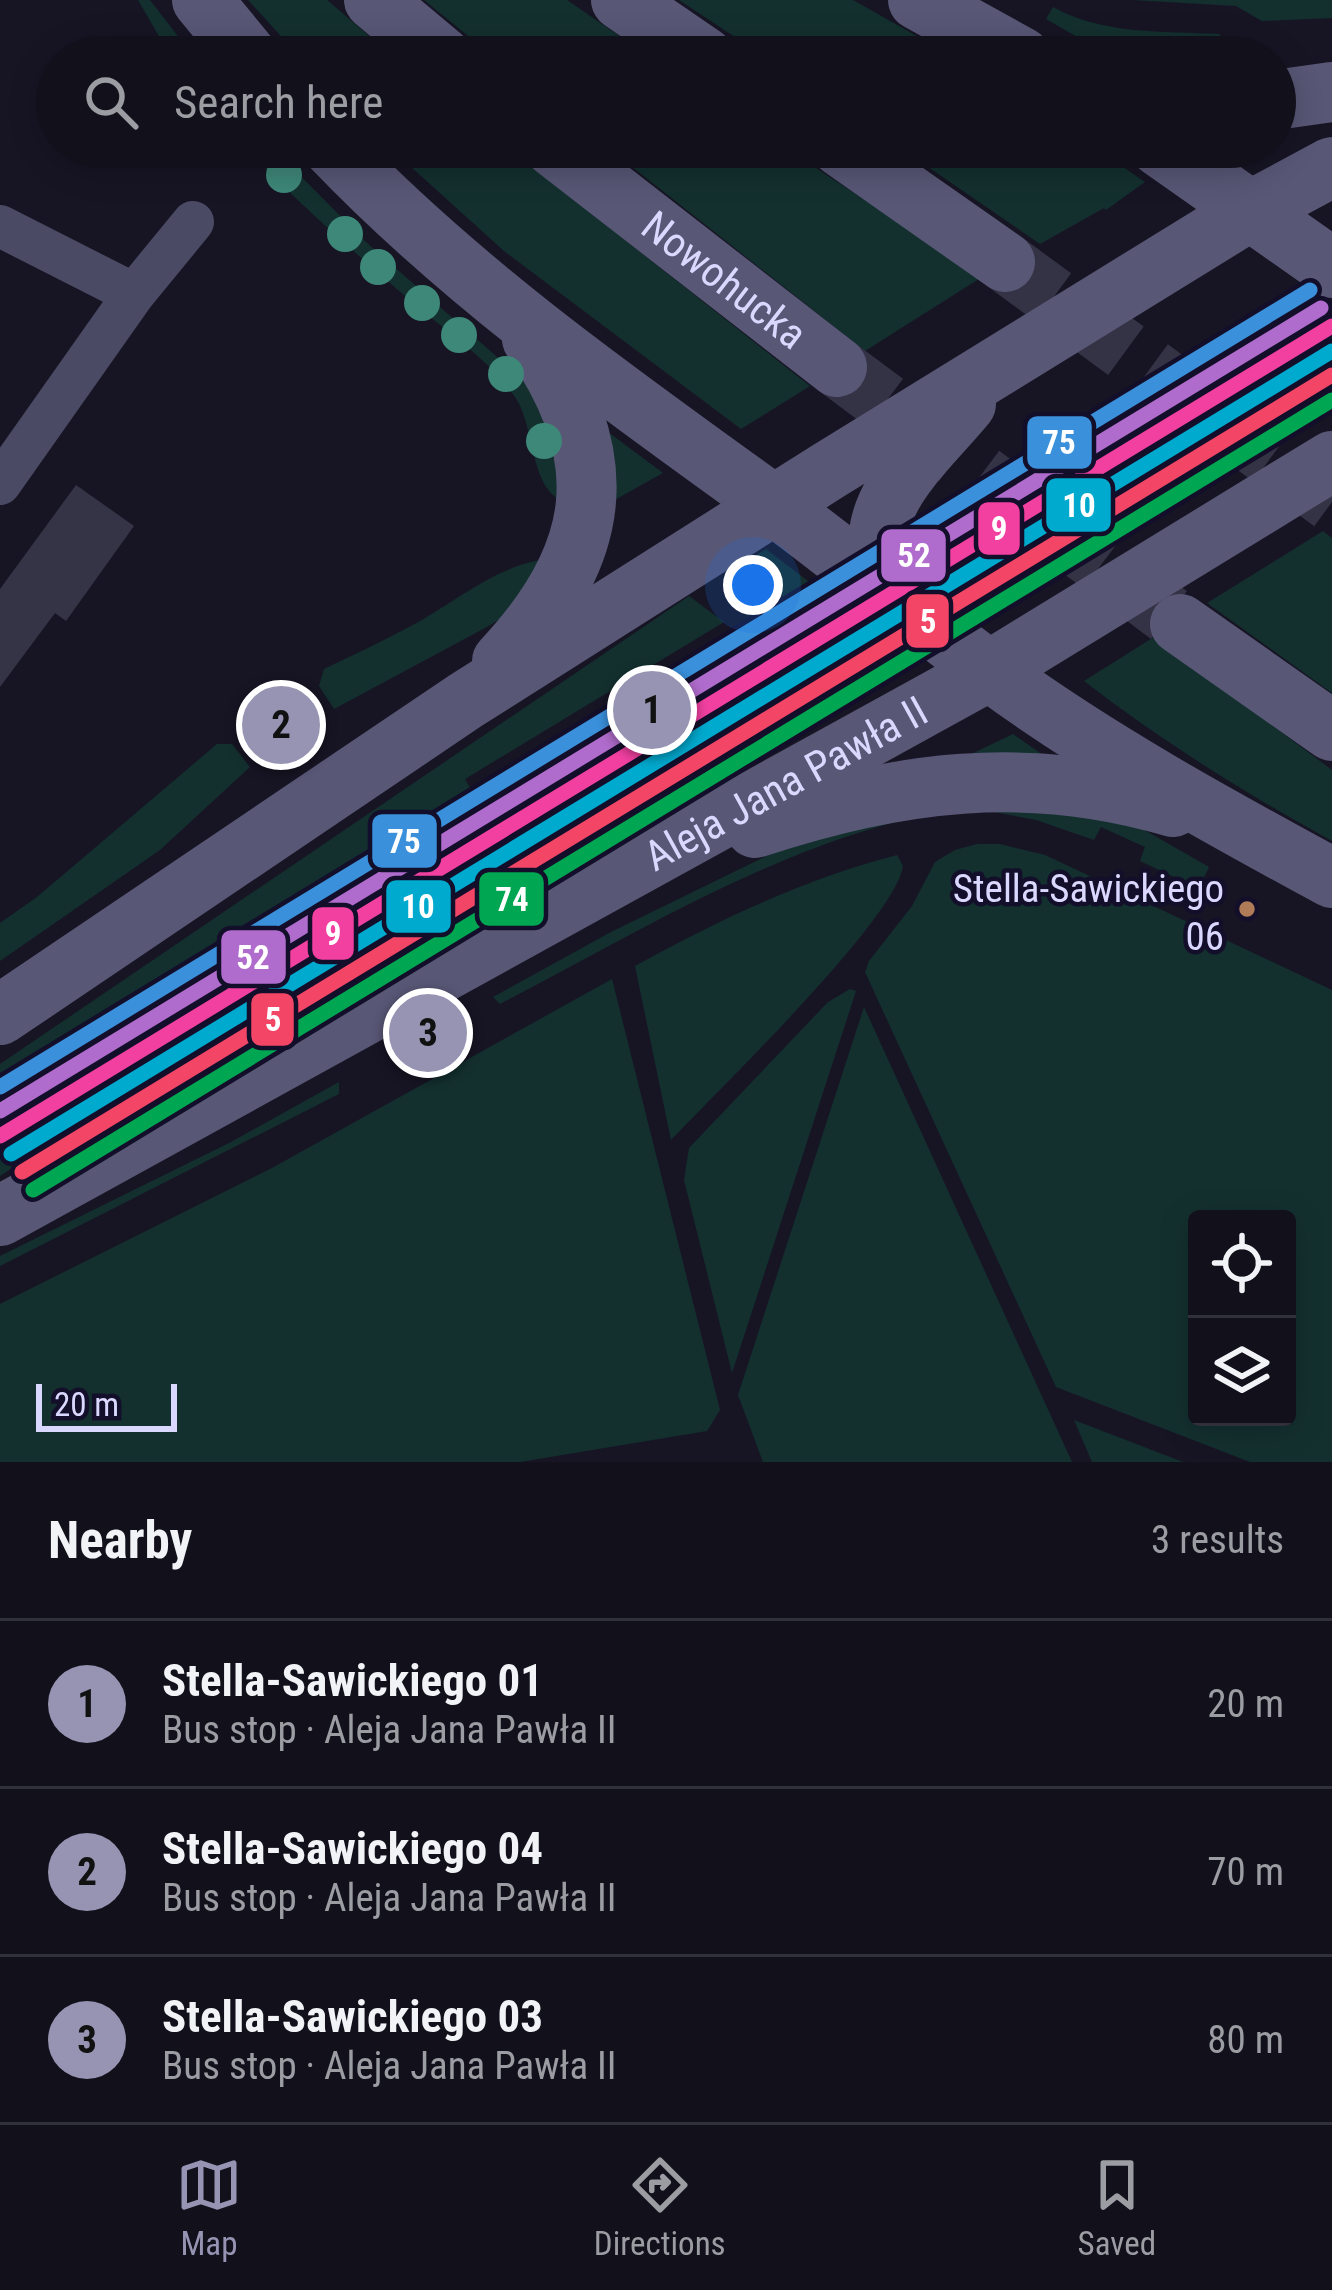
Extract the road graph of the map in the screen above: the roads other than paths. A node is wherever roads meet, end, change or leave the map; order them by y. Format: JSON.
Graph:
{"nodes":[{"id":1,"x":202,"y":0,"type":"edge"},
{"id":2,"x":374,"y":0,"type":"edge"},
{"id":3,"x":621,"y":0,"type":"edge"},
{"id":4,"x":918,"y":0,"type":"edge"},
{"id":5,"x":232,"y":36,"type":"edge"},
{"id":6,"x":417,"y":36,"type":"edge"},
{"id":7,"x":673,"y":36,"type":"edge"},
{"id":8,"x":983,"y":36,"type":"edge"},
{"id":9,"x":1332,"y":92,"type":"edge"},
{"id":10,"x":1296,"y":97,"type":"edge"},
{"id":11,"x":1332,"y":167,"type":"edge"},
{"id":12,"x":353,"y":168,"type":"edge"},
{"id":13,"x":581,"y":168,"type":"edge"},
{"id":14,"x":871,"y":168,"type":"edge"},
{"id":15,"x":1189,"y":168,"type":"edge"},
{"id":16,"x":1250,"y":212,"type":"junction"},
{"id":17,"x":193,"y":222,"type":"dead end"},
{"id":18,"x":0,"y":226,"type":"edge"},
{"id":19,"x":1005,"y":262,"type":"tunnel mouth"},
{"id":20,"x":1332,"y":268,"type":"edge"},
{"id":21,"x":134,"y":294,"type":"junction"},
{"id":22,"x":500,"y":302,"type":"junction"},
{"id":23,"x":837,"y":367,"type":"tunnel mouth"},
{"id":24,"x":994,"y":371,"type":"junction"},
{"id":25,"x":1332,"y":416,"type":"edge"},
{"id":26,"x":1332,"y":461,"type":"edge"},
{"id":27,"x":0,"y":484,"type":"edge"},
{"id":28,"x":774,"y":506,"type":"junction"},
{"id":29,"x":1250,"y":511,"type":"junction"},
{"id":30,"x":892,"y":593,"type":"junction"},
{"id":31,"x":1180,"y":624,"type":"tunnel mouth"},
{"id":32,"x":989,"y":671,"type":"junction"},
{"id":33,"x":465,"y":701,"type":"junction"},
{"id":34,"x":1332,"y":731,"type":"edge"},
{"id":35,"x":1265,"y":840,"type":"junction"},
{"id":36,"x":635,"y":867,"type":"junction"},
{"id":37,"x":1332,"y":878,"type":"edge"},
{"id":38,"x":0,"y":1015,"type":"edge"},
{"id":39,"x":0,"y":1216,"type":"edge"}],
"edges":[{"from":1,"to":5,"type":"main road"},
{"from":2,"to":6,"type":"main road"},
{"from":3,"to":7,"type":"main road"},
{"from":4,"to":8,"type":"main road"},
{"from":9,"to":10,"type":"main road"},
{"from":11,"to":16,"type":"main road"},
{"from":12,"to":22,"type":"main road"},
{"from":13,"to":23,"type":"main road","name":"Nowohucka"},
{"from":14,"to":19,"type":"main road"},
{"from":15,"to":16,"type":"main road"},
{"from":16,"to":20,"type":"main road"},
{"from":16,"to":24,"type":"main road"},
{"from":17,"to":21,"type":"street"},
{"from":18,"to":21,"type":"street"},
{"from":21,"to":27,"type":"street"},
{"from":22,"to":28,"type":"main road"},
{"from":22,"to":33,"type":"main road"},
{"from":24,"to":28,"type":"main road"},
{"from":24,"to":30,"type":"main road"},
{"from":25,"to":29,"type":"main road","name":"Aleja Jana Pawła II"},
{"from":26,"to":29,"type":"main road","name":"Aleja Jana Pawła II"},
{"from":28,"to":30,"type":"main road"},
{"from":28,"to":33,"type":"main road"},
{"from":29,"to":32,"type":"main road","name":"Aleja Jana Pawła II"},
{"from":30,"to":32,"type":"main road"},
{"from":31,"to":34,"type":"main road"},
{"from":32,"to":35,"type":"main road"},
{"from":32,"to":36,"type":"main road","name":"Aleja Jana Pawła II"},
{"from":33,"to":38,"type":"main road"},
{"from":35,"to":36,"type":"main road"},
{"from":35,"to":37,"type":"main road"},
{"from":36,"to":39,"type":"main road","name":"Aleja Jana Pawła II"}]}
